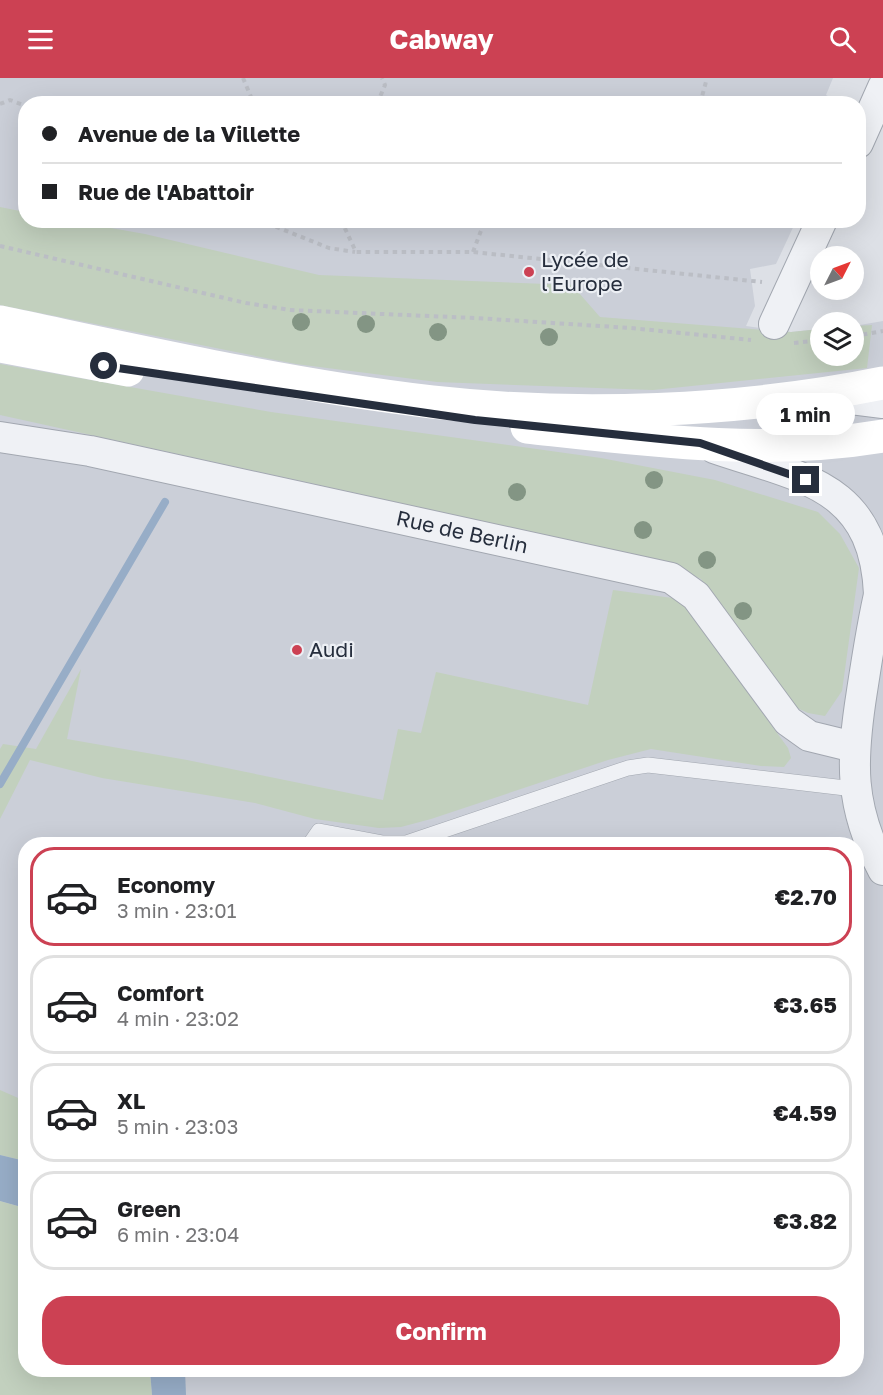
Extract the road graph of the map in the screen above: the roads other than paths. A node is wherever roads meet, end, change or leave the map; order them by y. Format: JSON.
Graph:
{"nodes":[{"id":1,"x":883,"y":87,"type":"edge"},
{"id":2,"x":868,"y":137,"type":"edge"},
{"id":3,"x":818,"y":228,"type":"edge"},
{"id":4,"x":0,"y":322,"type":"edge"},
{"id":5,"x":772,"y":336,"type":"road end"},
{"id":6,"x":0,"y":346,"type":"edge"},
{"id":7,"x":883,"y":383,"type":"edge"},
{"id":8,"x":812,"y":394,"type":"junction"},
{"id":9,"x":883,"y":403,"type":"edge"},
{"id":10,"x":883,"y":436,"type":"edge"},
{"id":11,"x":0,"y":437,"type":"edge"},
{"id":12,"x":700,"y":443,"type":"junction"},
{"id":13,"x":881,"y":586,"type":"edge"},
{"id":14,"x":883,"y":634,"type":"edge"},
{"id":15,"x":862,"y":692,"type":"junction"},
{"id":16,"x":854,"y":747,"type":"junction"},
{"id":17,"x":854,"y":789,"type":"junction"},
{"id":18,"x":315,"y":837,"type":"edge"},
{"id":19,"x":351,"y":837,"type":"edge"},
{"id":20,"x":424,"y":837,"type":"edge"},
{"id":21,"x":883,"y":870,"type":"edge"}],
"edges":[{"from":1,"to":2,"type":"street"},
{"from":3,"to":5,"type":"street"},
{"from":4,"to":8,"type":"main road"},
{"from":6,"to":12,"type":"main road"},
{"from":7,"to":8,"type":"main road"},
{"from":8,"to":9,"type":"street"},
{"from":10,"to":12,"type":"main road"},
{"from":11,"to":16,"type":"street","name":"Rue de Berlin"},
{"from":12,"to":13,"type":"street"},
{"from":13,"to":15,"type":"street"},
{"from":14,"to":15,"type":"street"},
{"from":15,"to":16,"type":"street"},
{"from":16,"to":17,"type":"street"},
{"from":17,"to":20,"type":"lane"},
{"from":17,"to":21,"type":"street"},
{"from":18,"to":19,"type":"lane"}]}
